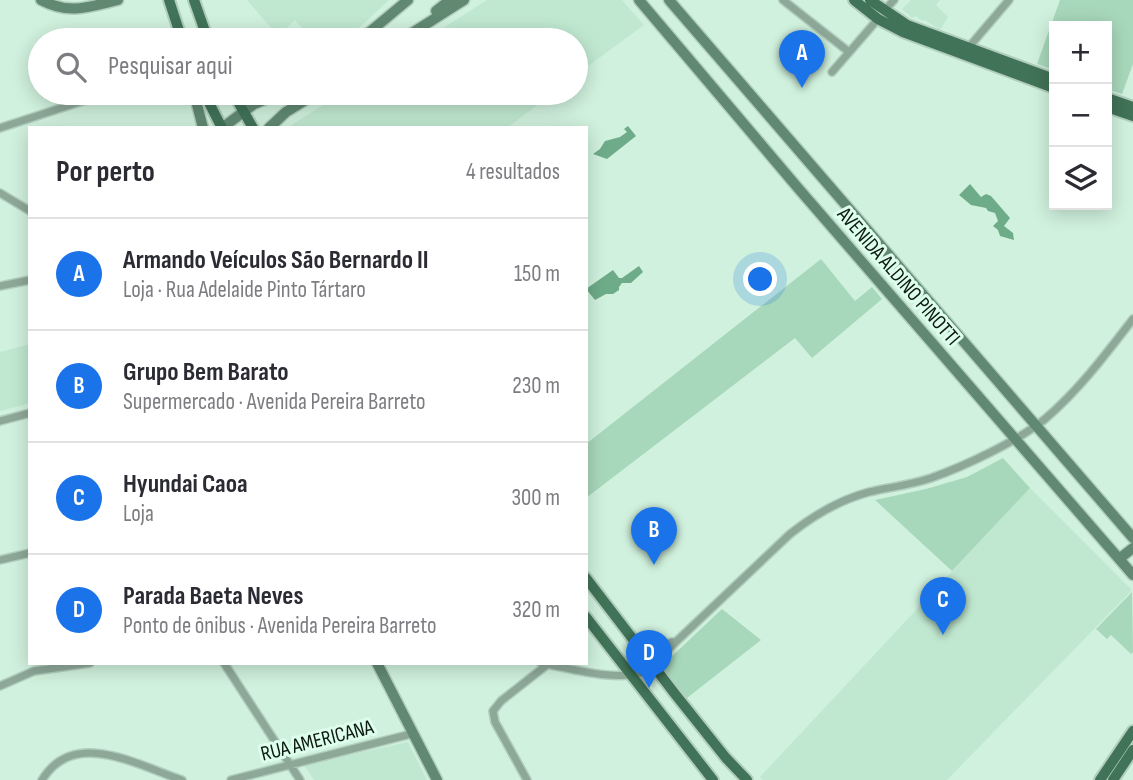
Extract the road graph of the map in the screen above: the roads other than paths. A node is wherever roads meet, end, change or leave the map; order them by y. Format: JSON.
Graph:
{"nodes":[{"id":1,"x":41,"y":0,"type":"edge"},
{"id":2,"x":118,"y":0,"type":"edge"},
{"id":3,"x":169,"y":0,"type":"edge"},
{"id":4,"x":194,"y":0,"type":"edge"},
{"id":5,"x":408,"y":0,"type":"edge"},
{"id":6,"x":639,"y":0,"type":"edge"},
{"id":7,"x":669,"y":0,"type":"edge"},
{"id":8,"x":783,"y":0,"type":"edge"},
{"id":9,"x":854,"y":0,"type":"edge"},
{"id":10,"x":870,"y":0,"type":"edge"},
{"id":11,"x":894,"y":0,"type":"edge"},
{"id":12,"x":1009,"y":0,"type":"edge"},
{"id":13,"x":457,"y":1,"type":"edge"},
{"id":14,"x":94,"y":3,"type":"edge"},
{"id":15,"x":392,"y":13,"type":"junction"},
{"id":16,"x":881,"y":15,"type":"junction"},
{"id":17,"x":178,"y":28,"type":"edge"},
{"id":18,"x":204,"y":28,"type":"edge"},
{"id":19,"x":374,"y":28,"type":"edge"},
{"id":20,"x":382,"y":28,"type":"edge"},
{"id":21,"x":419,"y":28,"type":"edge"},
{"id":22,"x":969,"y":47,"type":"junction"},
{"id":23,"x":849,"y":52,"type":"junction"},
{"id":24,"x":832,"y":72,"type":"dead end"},
{"id":25,"x":1049,"y":77,"type":"edge"},
{"id":26,"x":1049,"y":86,"type":"edge"},
{"id":27,"x":1112,"y":100,"type":"edge"},
{"id":28,"x":70,"y":105,"type":"edge"},
{"id":29,"x":197,"y":105,"type":"edge"},
{"id":30,"x":210,"y":105,"type":"edge"},
{"id":31,"x":240,"y":105,"type":"edge"},
{"id":32,"x":256,"y":105,"type":"edge"},
{"id":33,"x":297,"y":105,"type":"edge"},
{"id":34,"x":1133,"y":107,"type":"edge"},
{"id":35,"x":1112,"y":109,"type":"edge"},
{"id":36,"x":243,"y":111,"type":"junction"},
{"id":37,"x":1133,"y":117,"type":"edge"},
{"id":38,"x":202,"y":126,"type":"edge"},
{"id":39,"x":221,"y":126,"type":"edge"},
{"id":40,"x":224,"y":126,"type":"edge"},
{"id":41,"x":252,"y":126,"type":"edge"},
{"id":42,"x":271,"y":126,"type":"edge"},
{"id":43,"x":0,"y":128,"type":"edge"},
{"id":44,"x":0,"y":193,"type":"edge"},
{"id":45,"x":28,"y":210,"type":"edge"},
{"id":46,"x":28,"y":280,"type":"edge"},
{"id":47,"x":0,"y":286,"type":"edge"},
{"id":48,"x":1133,"y":319,"type":"edge"},
{"id":49,"x":28,"y":414,"type":"edge"},
{"id":50,"x":0,"y":421,"type":"edge"},
{"id":51,"x":1037,"y":425,"type":"junction"},
{"id":52,"x":1014,"y":438,"type":"junction"},
{"id":53,"x":1133,"y":538,"type":"edge"},
{"id":54,"x":1133,"y":548,"type":"edge"},
{"id":55,"x":28,"y":553,"type":"edge"},
{"id":56,"x":1119,"y":559,"type":"junction"},
{"id":57,"x":0,"y":560,"type":"edge"},
{"id":58,"x":1133,"y":575,"type":"edge"},
{"id":59,"x":588,"y":581,"type":"edge"},
{"id":60,"x":588,"y":620,"type":"edge"},
{"id":61,"x":678,"y":638,"type":"junction"},
{"id":62,"x":641,"y":651,"type":"junction"},
{"id":63,"x":76,"y":665,"type":"edge"},
{"id":64,"x":225,"y":665,"type":"edge"},
{"id":65,"x":378,"y":665,"type":"edge"},
{"id":66,"x":543,"y":665,"type":"edge"},
{"id":67,"x":550,"y":665,"type":"edge"},
{"id":68,"x":653,"y":666,"type":"junction"},
{"id":69,"x":631,"y":676,"type":"junction"},
{"id":70,"x":0,"y":687,"type":"edge"},
{"id":71,"x":1133,"y":731,"type":"edge"},
{"id":72,"x":411,"y":733,"type":"junction"},
{"id":73,"x":1133,"y":750,"type":"edge"},
{"id":74,"x":289,"y":764,"type":"junction"},
{"id":75,"x":42,"y":780,"type":"edge"},
{"id":76,"x":182,"y":780,"type":"edge"},
{"id":77,"x":231,"y":780,"type":"edge"},
{"id":78,"x":300,"y":780,"type":"edge"},
{"id":79,"x":437,"y":780,"type":"edge"},
{"id":80,"x":527,"y":780,"type":"edge"},
{"id":81,"x":713,"y":780,"type":"edge"},
{"id":82,"x":747,"y":780,"type":"edge"},
{"id":83,"x":1100,"y":780,"type":"edge"},
{"id":84,"x":1113,"y":780,"type":"edge"}],
"edges":[{"from":1,"to":14,"type":"main road"},
{"from":2,"to":14,"type":"main road"},
{"from":3,"to":17,"type":"main road"},
{"from":4,"to":18,"type":"main road"},
{"from":5,"to":15,"type":"main road"},
{"from":6,"to":52,"type":"main road","name":"AVENIDA ALDINO PINOTTI"},
{"from":7,"to":51,"type":"main road","name":"AVENIDA ALDINO PINOTTI"},
{"from":8,"to":23,"type":"street"},
{"from":9,"to":16,"type":"main road"},
{"from":10,"to":16,"type":"main road"},
{"from":11,"to":16,"type":"street"},
{"from":12,"to":22,"type":"street"},
{"from":13,"to":21,"type":"main road"},
{"from":15,"to":19,"type":"main road"},
{"from":15,"to":20,"type":"main road"},
{"from":16,"to":22,"type":"main road"},
{"from":16,"to":23,"type":"street"},
{"from":16,"to":26,"type":"main road"},
{"from":22,"to":25,"type":"main road"},
{"from":23,"to":24,"type":"street"},
{"from":27,"to":34,"type":"main road"},
{"from":28,"to":43,"type":"street"},
{"from":29,"to":38,"type":"main road"},
{"from":30,"to":39,"type":"main road"},
{"from":31,"to":36,"type":"main road"},
{"from":32,"to":36,"type":"main road"},
{"from":33,"to":42,"type":"main road"},
{"from":35,"to":37,"type":"main road"},
{"from":36,"to":40,"type":"main road"},
{"from":36,"to":41,"type":"main road"},
{"from":44,"to":45,"type":"street"},
{"from":46,"to":47,"type":"street"},
{"from":48,"to":51,"type":"street"},
{"from":49,"to":50,"type":"street"},
{"from":51,"to":52,"type":"street"},
{"from":51,"to":53,"type":"main road","name":"AVENIDA ALDINO PINOTTI"},
{"from":52,"to":56,"type":"main road","name":"AVENIDA ALDINO PINOTTI"},
{"from":52,"to":61,"type":"street"},
{"from":54,"to":56,"type":"main road"},
{"from":55,"to":57,"type":"street"},
{"from":56,"to":58,"type":"main road","name":"AVENIDA ALDINO PINOTTI"},
{"from":59,"to":62,"type":"main road"},
{"from":60,"to":69,"type":"main road"},
{"from":61,"to":62,"type":"street"},
{"from":61,"to":68,"type":"street"},
{"from":62,"to":68,"type":"main road"},
{"from":63,"to":70,"type":"street"},
{"from":64,"to":74,"type":"street"},
{"from":65,"to":72,"type":"main road"},
{"from":66,"to":80,"type":"street"},
{"from":67,"to":69,"type":"street"},
{"from":68,"to":69,"type":"street"},
{"from":68,"to":82,"type":"main road"},
{"from":69,"to":81,"type":"main road"},
{"from":71,"to":83,"type":"main road"},
{"from":72,"to":74,"type":"street","name":"RUA AMERICANA"},
{"from":72,"to":79,"type":"main road"},
{"from":73,"to":84,"type":"main road"},
{"from":74,"to":77,"type":"street","name":"RUA AMERICANA"},
{"from":74,"to":78,"type":"street"},
{"from":75,"to":76,"type":"street"}]}
